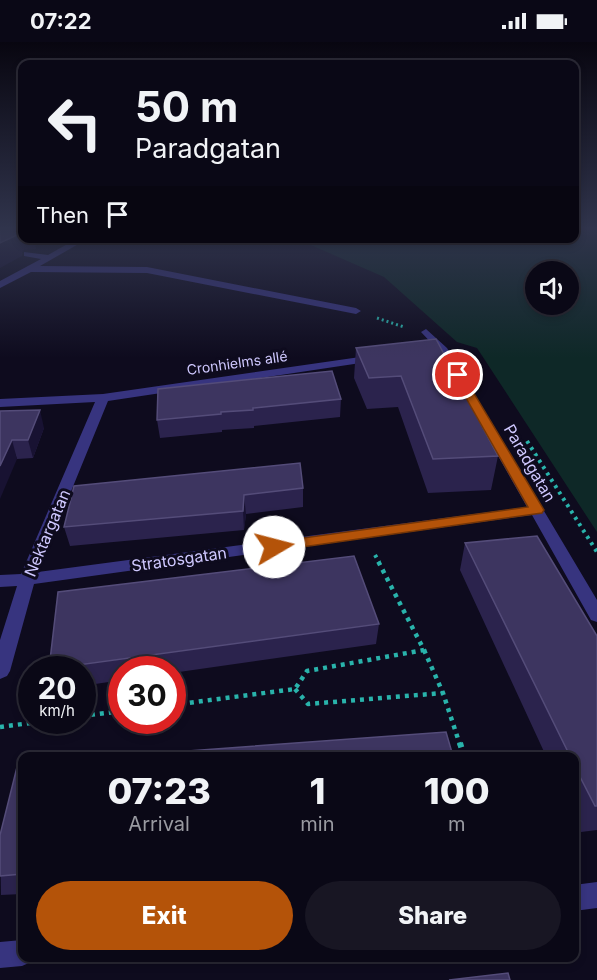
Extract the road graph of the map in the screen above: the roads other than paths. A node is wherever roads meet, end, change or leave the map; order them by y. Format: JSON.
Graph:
{"nodes":[{"id":1,"x":25,"y":271,"type":"edge"},
{"id":2,"x":151,"y":271,"type":"edge"},
{"id":3,"x":0,"y":285,"type":"edge"},
{"id":4,"x":356,"y":311,"type":"road end"},
{"id":5,"x":432,"y":341,"type":"edge"},
{"id":6,"x":384,"y":357,"type":"edge"},
{"id":7,"x":104,"y":399,"type":"junction"},
{"id":8,"x":0,"y":404,"type":"edge"},
{"id":9,"x":537,"y":510,"type":"junction"},
{"id":10,"x":27,"y":579,"type":"junction"},
{"id":11,"x":0,"y":581,"type":"edge"},
{"id":12,"x":597,"y":615,"type":"edge"},
{"id":13,"x":0,"y":671,"type":"edge"},
{"id":14,"x":597,"y":895,"type":"edge"},
{"id":15,"x":579,"y":897,"type":"edge"},
{"id":16,"x":18,"y":953,"type":"edge"},
{"id":17,"x":0,"y":955,"type":"edge"}],
"edges":[{"from":1,"to":3,"type":"street"},
{"from":2,"to":4,"type":"street"},
{"from":5,"to":9,"type":"street","name":"Paradgatan"},
{"from":6,"to":7,"type":"street","name":"Cronhielms allé"},
{"from":7,"to":8,"type":"street","name":"Cronhielms allé"},
{"from":7,"to":10,"type":"street","name":"Nektargatan"},
{"from":9,"to":10,"type":"street","name":"Stratosgatan"},
{"from":9,"to":12,"type":"street","name":"Paradgatan"},
{"from":10,"to":11,"type":"street","name":"Stratosgatan"},
{"from":10,"to":13,"type":"street","name":"Nektargatan"},
{"from":14,"to":15,"type":"street"},
{"from":16,"to":17,"type":"street"}]}
